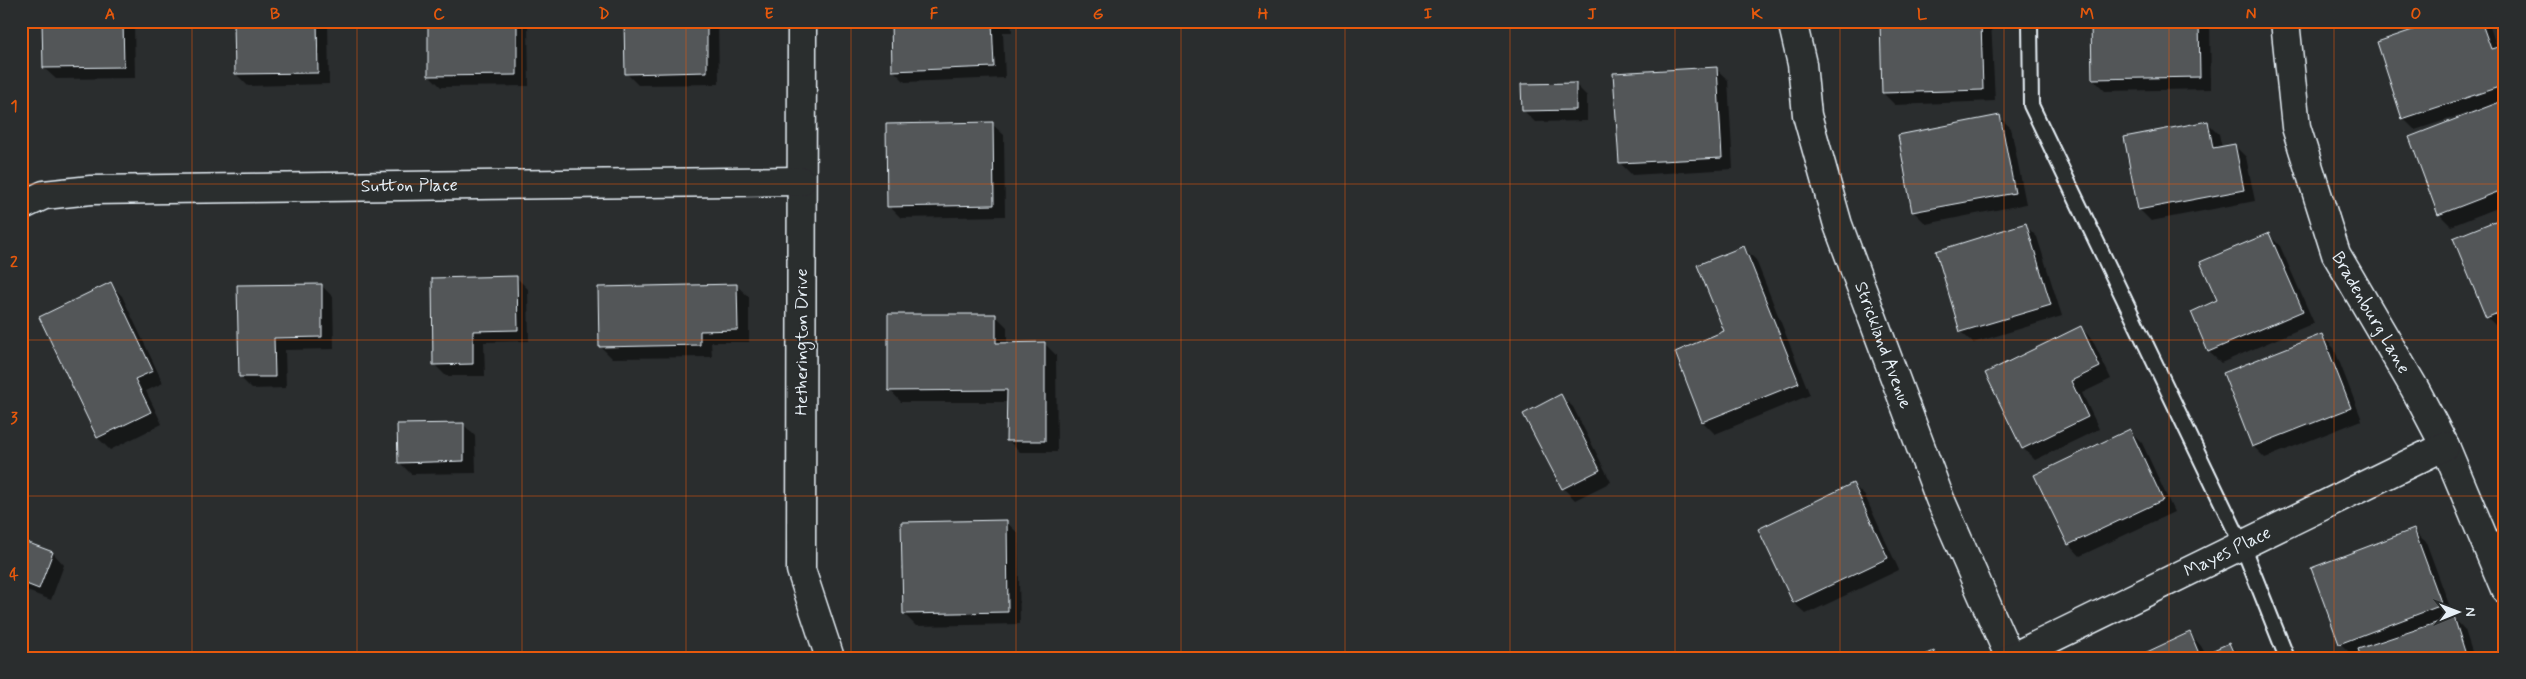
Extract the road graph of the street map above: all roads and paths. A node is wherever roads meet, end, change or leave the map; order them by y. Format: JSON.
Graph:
{"nodes":[{"id":1,"x":802,"y":21,"type":"edge"},
{"id":2,"x":1792,"y":21,"type":"edge"},
{"id":3,"x":2030,"y":21,"type":"edge"},
{"id":4,"x":2285,"y":21,"type":"edge"},
{"id":5,"x":800,"y":181,"type":"junction"},
{"id":6,"x":21,"y":206,"type":"edge"},
{"id":7,"x":2445,"y":446,"type":"junction"},
{"id":8,"x":2242,"y":545,"type":"junction"},
{"id":9,"x":2505,"y":589,"type":"edge"},
{"id":10,"x":830,"y":658,"type":"edge"},
{"id":11,"x":2011,"y":658,"type":"edge"},
{"id":12,"x":2287,"y":658,"type":"edge"}],
"edges":[{"from":1,"to":5,"type":"street","name":"Hetherington Drive"},
{"from":2,"to":11,"type":"street","name":"Strickland Avenue"},
{"from":3,"to":8,"type":"lane"},
{"from":4,"to":7,"type":"street","name":"Bradenburg Lane"},
{"from":5,"to":6,"type":"street","name":"Sutton Place"},
{"from":5,"to":10,"type":"street","name":"Hetherington Drive"},
{"from":7,"to":8,"type":"street","name":"Mayes Place"},
{"from":7,"to":9,"type":"street","name":"Bradenburg Lane"},
{"from":8,"to":11,"type":"street","name":"Mayes Place"},
{"from":8,"to":12,"type":"lane"}]}
